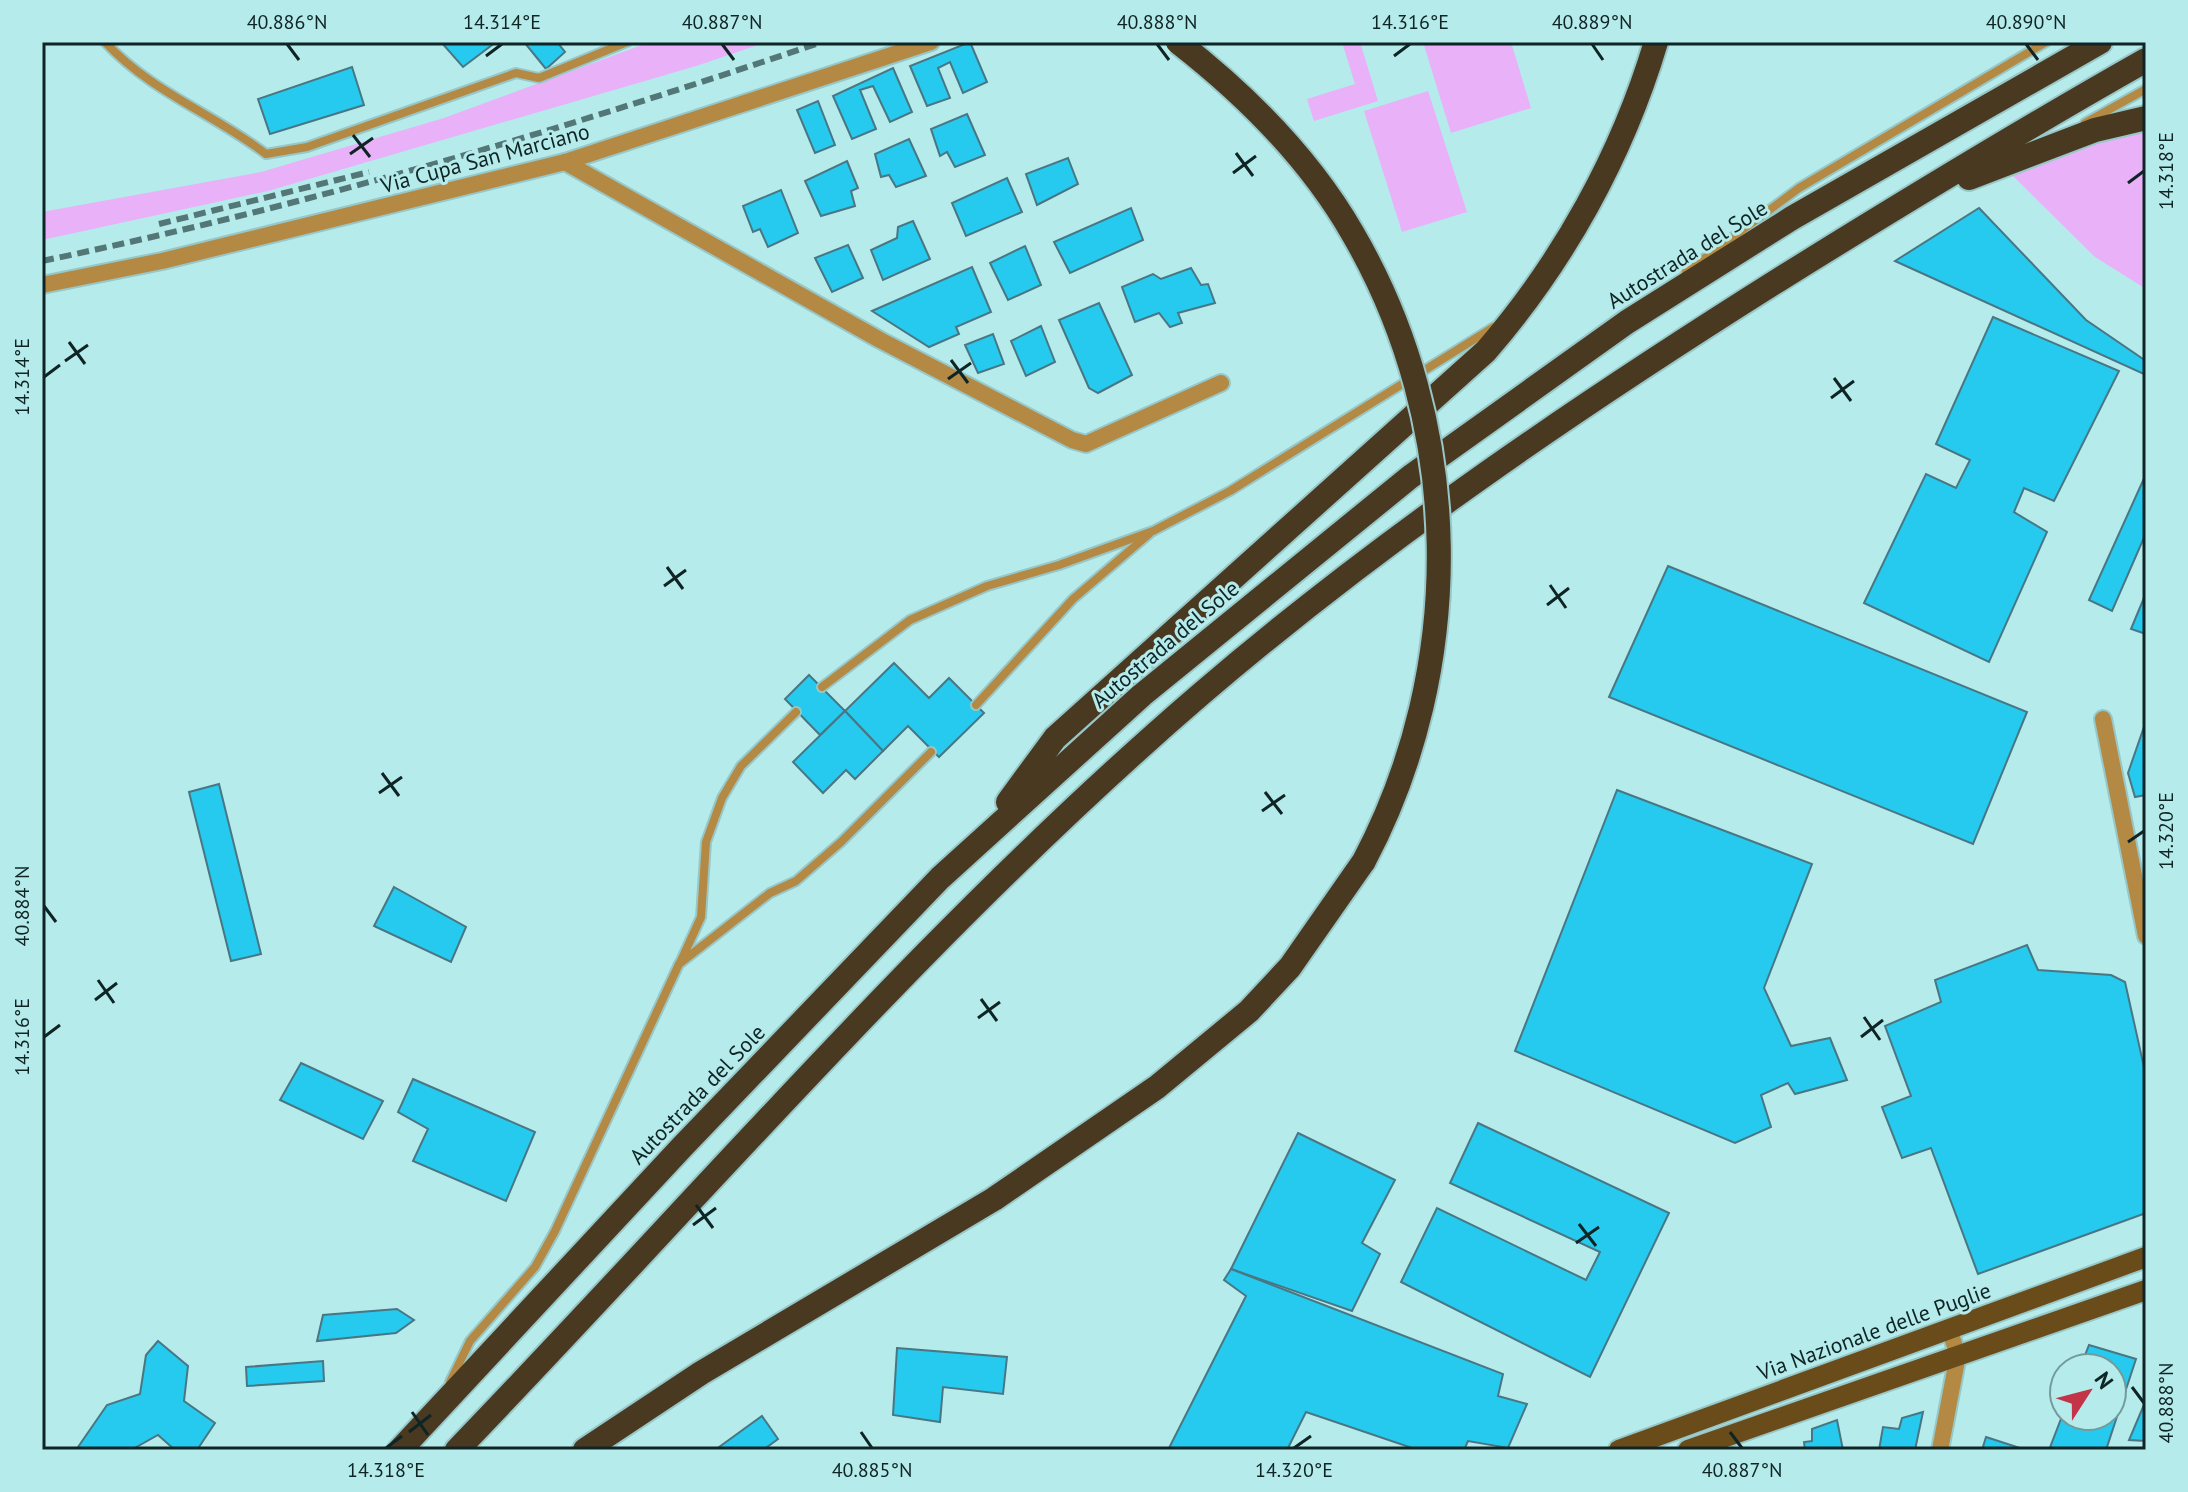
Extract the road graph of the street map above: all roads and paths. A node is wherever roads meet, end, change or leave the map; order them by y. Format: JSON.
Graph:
{"nodes":[{"id":1,"x":105,"y":42,"type":"edge"},
{"id":2,"x":627,"y":42,"type":"edge"},
{"id":3,"x":931,"y":42,"type":"edge"},
{"id":4,"x":1178,"y":42,"type":"edge"},
{"id":5,"x":1656,"y":42,"type":"edge"},
{"id":6,"x":2046,"y":42,"type":"edge"},
{"id":7,"x":2100,"y":42,"type":"edge"},
{"id":8,"x":2146,"y":60,"type":"edge"},
{"id":9,"x":2146,"y":89,"type":"edge"},
{"id":10,"x":2146,"y":118,"type":"edge"},
{"id":11,"x":2036,"y":151,"type":"junction"},
{"id":12,"x":565,"y":162,"type":"junction"},
{"id":13,"x":1896,"y":207,"type":"junction"},
{"id":14,"x":42,"y":285,"type":"edge"},
{"id":15,"x":1519,"y":313,"type":"junction"},
{"id":16,"x":1627,"y":322,"type":"junction"},
{"id":17,"x":1221,"y":383,"type":"dead end"},
{"id":18,"x":1153,"y":531,"type":"junction"},
{"id":19,"x":822,"y":687,"type":"dead end"},
{"id":20,"x":976,"y":705,"type":"dead end"},
{"id":21,"x":796,"y":712,"type":"dead end"},
{"id":22,"x":2103,"y":719,"type":"dead end"},
{"id":23,"x":931,"y":752,"type":"dead end"},
{"id":24,"x":975,"y":846,"type":"junction"},
{"id":25,"x":2146,"y":936,"type":"edge"},
{"id":26,"x":679,"y":964,"type":"junction"},
{"id":27,"x":2146,"y":1257,"type":"edge"},
{"id":28,"x":2146,"y":1290,"type":"edge"},
{"id":29,"x":1949,"y":1329,"type":"junction"},
{"id":30,"x":1958,"y":1355,"type":"junction"},
{"id":31,"x":437,"y":1410,"type":"junction"},
{"id":32,"x":400,"y":1450,"type":"edge"},
{"id":33,"x":457,"y":1450,"type":"edge"},
{"id":34,"x":585,"y":1450,"type":"edge"},
{"id":35,"x":1619,"y":1450,"type":"edge"},
{"id":36,"x":1688,"y":1450,"type":"edge"},
{"id":37,"x":1940,"y":1450,"type":"edge"}],
"edges":[{"from":1,"to":2,"type":"lane"},
{"from":3,"to":12,"type":"street","name":"Via Cupa San Marciano"},
{"from":4,"to":34,"type":"highway","bridge":true},
{"from":5,"to":15,"type":"highway"},
{"from":6,"to":16,"type":"lane"},
{"from":7,"to":16,"type":"highway","name":"Autostrada del Sole"},
{"from":8,"to":13,"type":"highway"},
{"from":9,"to":11,"type":"lane"},
{"from":10,"to":11,"type":"highway"},
{"from":11,"to":13,"type":"highway"},
{"from":12,"to":14,"type":"street","name":"Via Cupa San Marciano"},
{"from":12,"to":17,"type":"street"},
{"from":13,"to":33,"type":"highway"},
{"from":15,"to":18,"type":"lane"},
{"from":15,"to":24,"type":"highway"},
{"from":16,"to":24,"type":"highway","name":"Autostrada del Sole"},
{"from":18,"to":19,"type":"lane"},
{"from":18,"to":20,"type":"lane"},
{"from":21,"to":26,"type":"lane"},
{"from":22,"to":25,"type":"street"},
{"from":23,"to":26,"type":"lane"},
{"from":24,"to":31,"type":"highway","name":"Autostrada del Sole"},
{"from":26,"to":31,"type":"lane"},
{"from":27,"to":29,"type":"main road","name":"Via Nazionale delle Puglie"},
{"from":28,"to":30,"type":"main road"},
{"from":29,"to":30,"type":"street"},
{"from":29,"to":35,"type":"main road","name":"Via Nazionale delle Puglie"},
{"from":30,"to":36,"type":"main road"},
{"from":30,"to":37,"type":"street"},
{"from":31,"to":32,"type":"highway","name":"Autostrada del Sole"}]}
